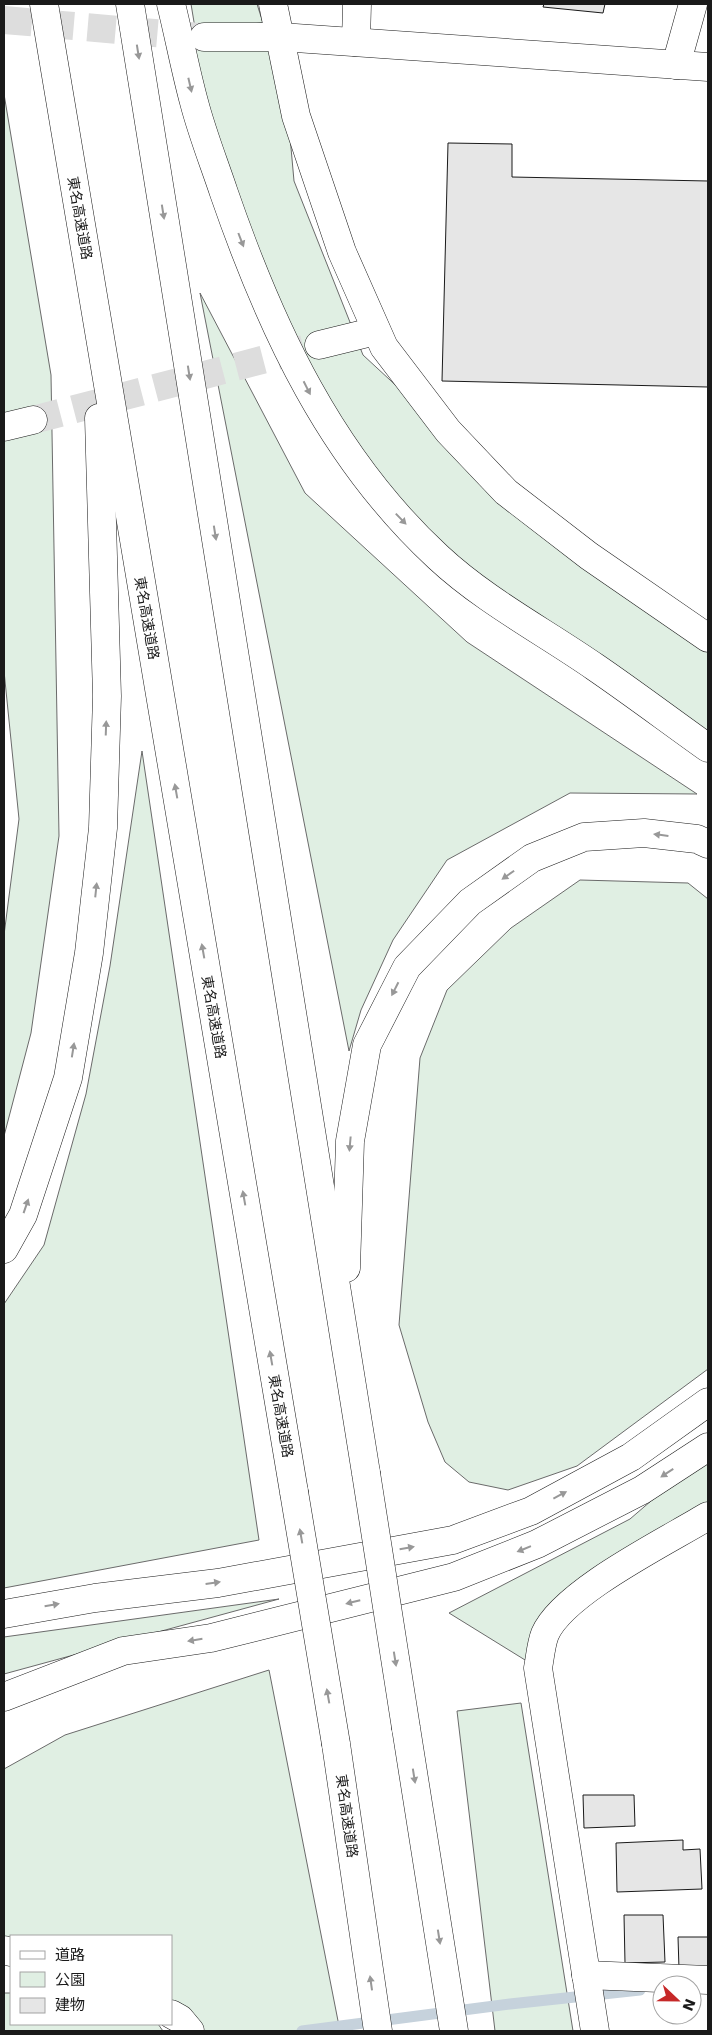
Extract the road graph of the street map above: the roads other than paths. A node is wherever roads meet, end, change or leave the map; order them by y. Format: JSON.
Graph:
{"nodes":[{"id":1,"x":44,"y":4,"type":"edge"},
{"id":2,"x":130,"y":4,"type":"edge"},
{"id":3,"x":171,"y":4,"type":"edge"},
{"id":4,"x":274,"y":4,"type":"edge"},
{"id":5,"x":357,"y":4,"type":"edge"},
{"id":6,"x":693,"y":4,"type":"edge"},
{"id":7,"x":204,"y":37,"type":"tunnel mouth"},
{"id":8,"x":282,"y":38,"type":"junction"},
{"id":9,"x":356,"y":42,"type":"junction"},
{"id":10,"x":676,"y":65,"type":"junction"},
{"id":11,"x":708,"y":67,"type":"edge"},
{"id":12,"x":95,"y":305,"type":"junction"},
{"id":13,"x":376,"y":331,"type":"junction"},
{"id":14,"x":319,"y":345,"type":"tunnel mouth"},
{"id":15,"x":33,"y":420,"type":"tunnel mouth"},
{"id":16,"x":4,"y":427,"type":"edge"},
{"id":17,"x":708,"y":638,"type":"edge"},
{"id":18,"x":708,"y":748,"type":"edge"},
{"id":19,"x":708,"y":844,"type":"edge"},
{"id":20,"x":4,"y":1249,"type":"edge"},
{"id":21,"x":347,"y":1353,"type":"junction"},
{"id":22,"x":708,"y":1402,"type":"edge"},
{"id":23,"x":708,"y":1446,"type":"edge"},
{"id":24,"x":708,"y":1516,"type":"edge"},
{"id":25,"x":4,"y":1614,"type":"edge"},
{"id":26,"x":4,"y":1696,"type":"edge"},
{"id":27,"x":586,"y":1975,"type":"junction"},
{"id":28,"x":708,"y":1980,"type":"edge"},
{"id":29,"x":172,"y":2015,"type":"edge"},
{"id":30,"x":190,"y":2031,"type":"edge"},
{"id":31,"x":378,"y":2031,"type":"edge"},
{"id":32,"x":454,"y":2031,"type":"edge"},
{"id":33,"x":595,"y":2031,"type":"edge"}],
"edges":[{"from":1,"to":12,"type":"main road","name":"東名高速道路"},
{"from":2,"to":21,"type":"main road","one_way":true},
{"from":3,"to":18,"type":"main road","one_way":true},
{"from":4,"to":8,"type":"main road"},
{"from":5,"to":9,"type":"main road"},
{"from":6,"to":10,"type":"main road"},
{"from":7,"to":8,"type":"main road"},
{"from":8,"to":9,"type":"main road"},
{"from":8,"to":13,"type":"main road"},
{"from":9,"to":10,"type":"main road"},
{"from":10,"to":11,"type":"main road"},
{"from":20,"to":12,"type":"main road","one_way":true},
{"from":31,"to":12,"type":"main road","name":"東名高速道路","one_way":true,"bridge":true},
{"from":13,"to":14,"type":"main road"},
{"from":13,"to":17,"type":"main road"},
{"from":15,"to":16,"type":"main road"},
{"from":19,"to":21,"type":"main road","one_way":true},
{"from":21,"to":32,"type":"main road","one_way":true,"bridge":true},
{"from":25,"to":22,"type":"main road","one_way":true},
{"from":23,"to":26,"type":"main road","one_way":true},
{"from":24,"to":27,"type":"main road"},
{"from":27,"to":28,"type":"main road"},
{"from":27,"to":33,"type":"main road"},
{"from":29,"to":30,"type":"main road"}]}
